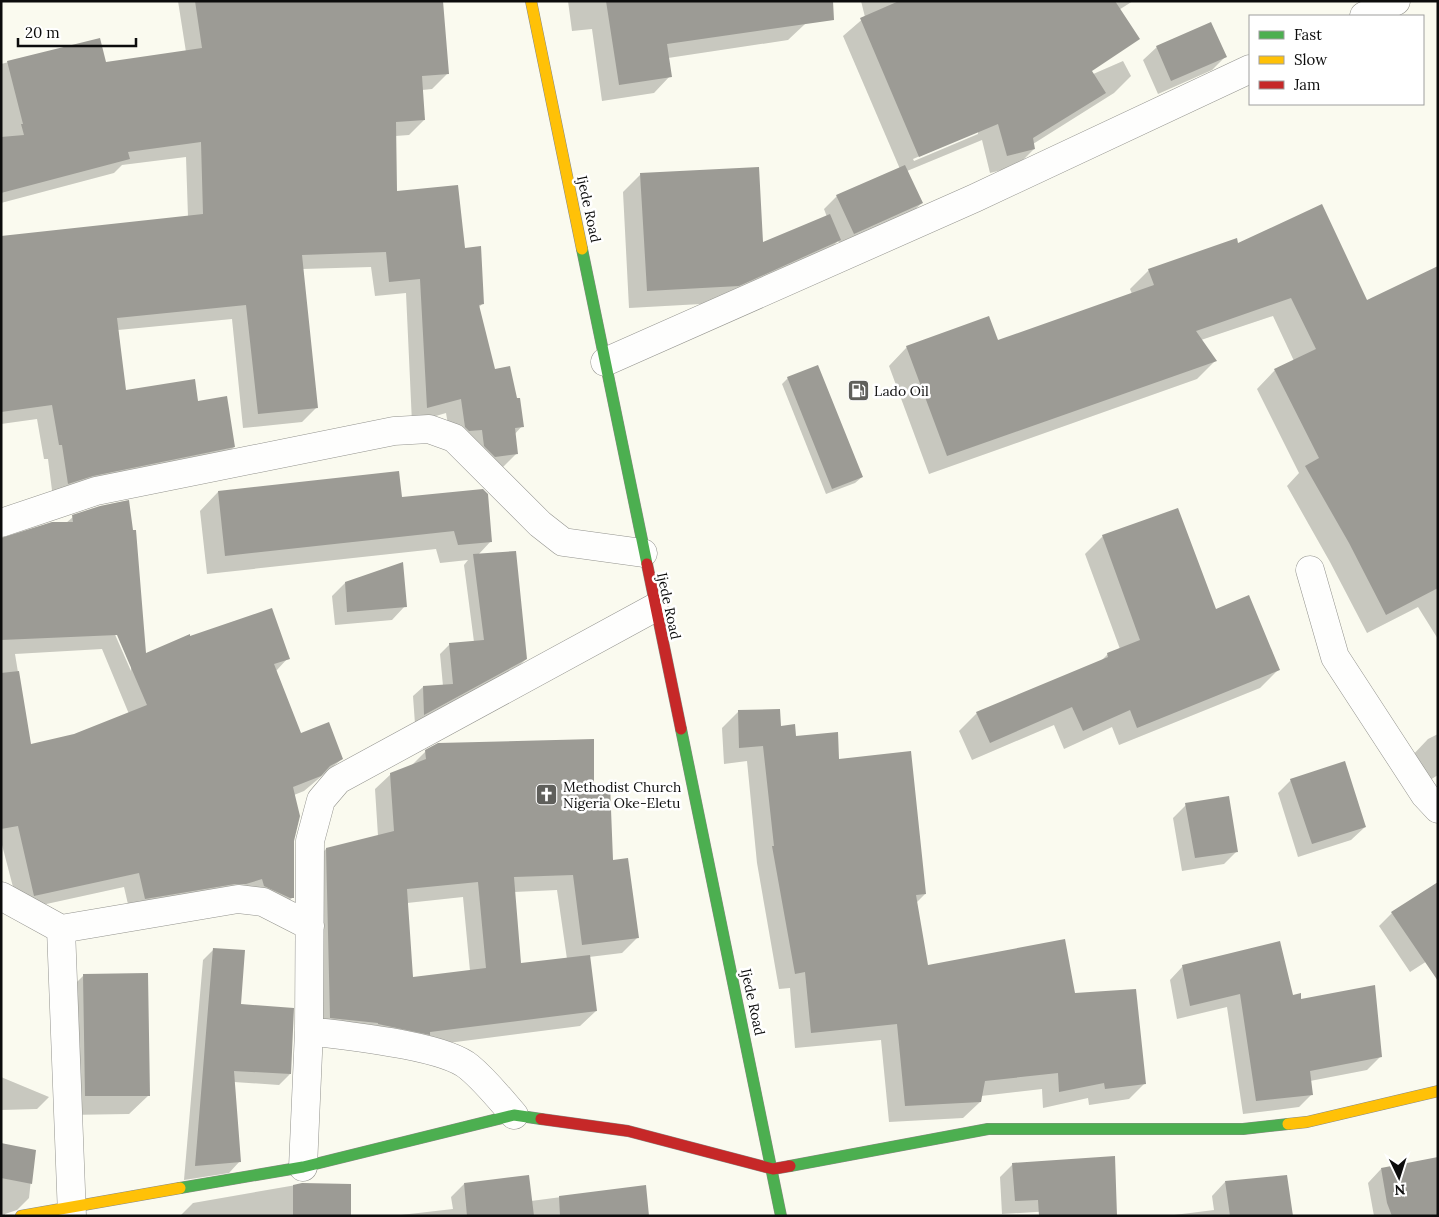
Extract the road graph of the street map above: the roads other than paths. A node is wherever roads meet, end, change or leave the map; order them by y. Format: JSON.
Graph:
{"nodes":[{"id":1,"x":531,"y":1,"type":"edge"},
{"id":2,"x":1396,"y":1,"type":"edge"},
{"id":3,"x":1366,"y":15,"type":"edge"},
{"id":4,"x":1249,"y":69,"type":"edge"},
{"id":5,"x":605,"y":362,"type":"junction"},
{"id":6,"x":1,"y":523,"type":"edge"},
{"id":7,"x":644,"y":553,"type":"junction"},
{"id":8,"x":1310,"y":570,"type":"dead end"},
{"id":9,"x":654,"y":608,"type":"junction"},
{"id":10,"x":1438,"y":809,"type":"edge"},
{"id":11,"x":1,"y":896,"type":"edge"},
{"id":12,"x":310,"y":926,"type":"junction"},
{"id":13,"x":61,"y":929,"type":"junction"},
{"id":14,"x":309,"y":1031,"type":"junction"},
{"id":15,"x":1438,"y":1090,"type":"edge"},
{"id":16,"x":514,"y":1115,"type":"junction"},
{"id":17,"x":303,"y":1166,"type":"junction"},
{"id":18,"x":773,"y":1169,"type":"junction"},
{"id":19,"x":72,"y":1212,"type":"edge"},
{"id":20,"x":22,"y":1216,"type":"edge"},
{"id":21,"x":781,"y":1216,"type":"edge"}],
"edges":[{"from":1,"to":5,"type":"street","name":"Ijede Road"},
{"from":2,"to":3,"type":"street"},
{"from":4,"to":5,"type":"street"},
{"from":5,"to":7,"type":"street","name":"Ijede Road"},
{"from":6,"to":7,"type":"street"},
{"from":7,"to":9,"type":"street","name":"Ijede Road"},
{"from":8,"to":10,"type":"street"},
{"from":9,"to":12,"type":"street"},
{"from":9,"to":18,"type":"street","name":"Ijede Road"},
{"from":11,"to":13,"type":"street"},
{"from":12,"to":13,"type":"street"},
{"from":12,"to":14,"type":"street"},
{"from":13,"to":19,"type":"street"},
{"from":14,"to":16,"type":"street"},
{"from":14,"to":17,"type":"street"},
{"from":15,"to":18,"type":"street"},
{"from":16,"to":17,"type":"street"},
{"from":16,"to":18,"type":"street"},
{"from":17,"to":19,"type":"street"},
{"from":18,"to":21,"type":"street","name":"Ijede Road"},
{"from":19,"to":20,"type":"street"}]}
